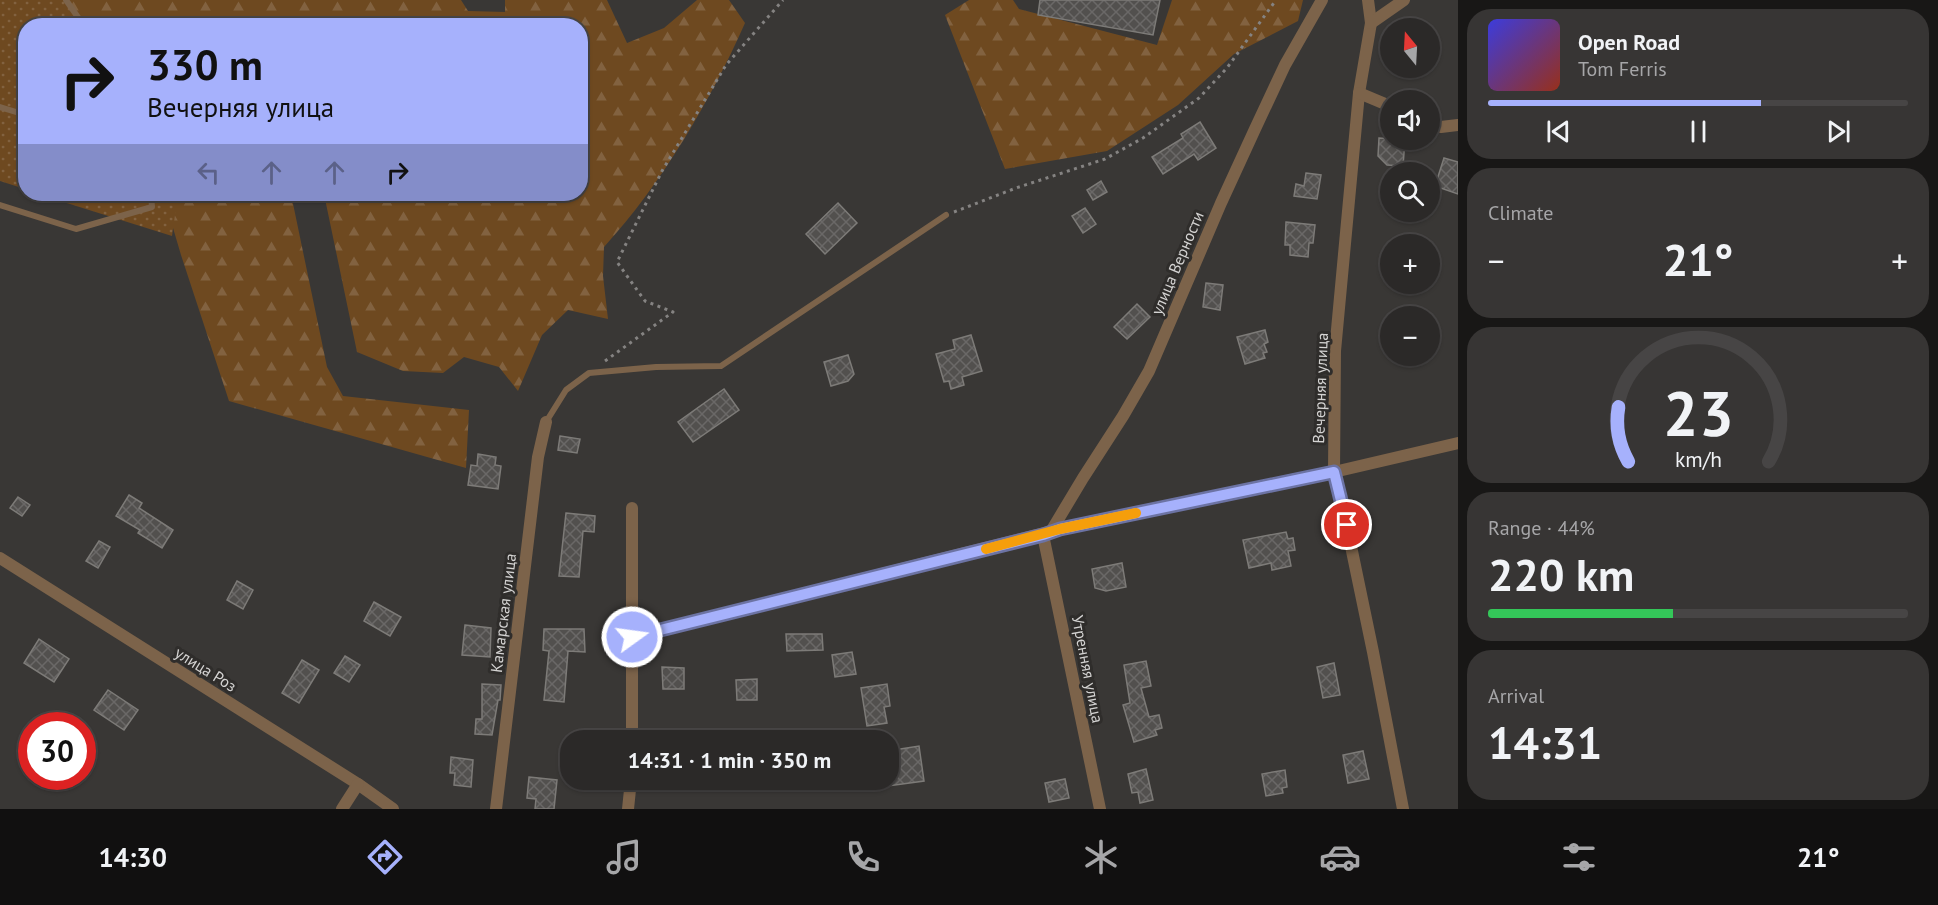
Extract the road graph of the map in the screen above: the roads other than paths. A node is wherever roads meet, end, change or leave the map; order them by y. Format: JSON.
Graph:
{"nodes":[{"id":1,"x":66,"y":0,"type":"edge"},
{"id":2,"x":1323,"y":0,"type":"edge"},
{"id":3,"x":1368,"y":0,"type":"edge"},
{"id":4,"x":1404,"y":0,"type":"edge"},
{"id":5,"x":78,"y":18,"type":"edge"},
{"id":6,"x":1371,"y":22,"type":"junction"},
{"id":7,"x":1359,"y":93,"type":"junction"},
{"id":8,"x":1380,"y":102,"type":"edge"},
{"id":9,"x":0,"y":107,"type":"edge"},
{"id":10,"x":18,"y":113,"type":"edge"},
{"id":11,"x":1458,"y":125,"type":"edge"},
{"id":12,"x":1440,"y":126,"type":"edge"},
{"id":13,"x":152,"y":201,"type":"edge"},
{"id":14,"x":0,"y":205,"type":"edge"},
{"id":15,"x":946,"y":215,"type":"road end"},
{"id":16,"x":546,"y":422,"type":"joint"},
{"id":17,"x":1458,"y":443,"type":"edge"},
{"id":18,"x":1334,"y":472,"type":"junction"},
{"id":19,"x":632,"y":508,"type":"dead end"},
{"id":20,"x":1046,"y":534,"type":"junction"},
{"id":21,"x":0,"y":558,"type":"edge"},
{"id":22,"x":632,"y":637,"type":"junction"},
{"id":23,"x":632,"y":730,"type":"edge"},
{"id":24,"x":358,"y":784,"type":"junction"},
{"id":25,"x":629,"y":790,"type":"edge"},
{"id":26,"x":342,"y":809,"type":"edge"},
{"id":27,"x":393,"y":809,"type":"edge"},
{"id":28,"x":496,"y":809,"type":"edge"},
{"id":29,"x":628,"y":809,"type":"edge"},
{"id":30,"x":1100,"y":809,"type":"edge"},
{"id":31,"x":1403,"y":809,"type":"edge"}],
"edges":[{"from":1,"to":5,"type":"lane"},
{"from":2,"to":20,"type":"street","name":"улица Верности"},
{"from":3,"to":6,"type":"street","name":"Вечерняя улица"},
{"from":4,"to":6,"type":"street"},
{"from":6,"to":7,"type":"street","name":"Вечерняя улица"},
{"from":7,"to":8,"type":"street"},
{"from":7,"to":18,"type":"street","name":"Вечерняя улица"},
{"from":9,"to":10,"type":"lane"},
{"from":11,"to":12,"type":"street"},
{"from":13,"to":14,"type":"lane"},
{"from":15,"to":16,"type":"lane"},
{"from":16,"to":28,"type":"street","name":"Камарская улица"},
{"from":17,"to":18,"type":"street"},
{"from":18,"to":20,"type":"street"},
{"from":18,"to":31,"type":"street","name":"Вечерняя улица"},
{"from":19,"to":22,"type":"street"},
{"from":20,"to":22,"type":"street"},
{"from":20,"to":30,"type":"street","name":"Утренняя улица"},
{"from":21,"to":24,"type":"street","name":"улица Роз"},
{"from":22,"to":23,"type":"street"},
{"from":24,"to":26,"type":"street"},
{"from":24,"to":27,"type":"street","name":"улица Роз"},
{"from":25,"to":29,"type":"street"}]}
